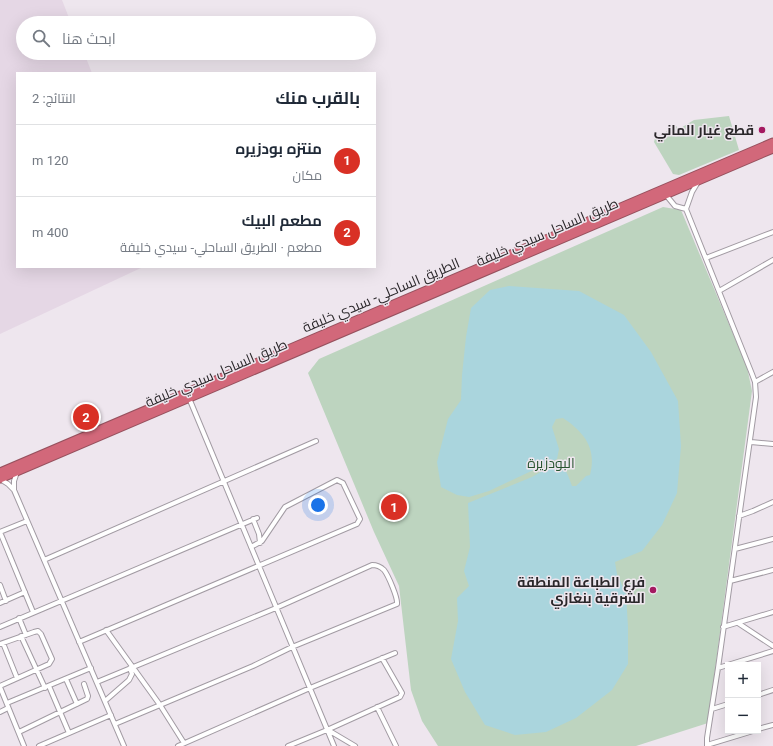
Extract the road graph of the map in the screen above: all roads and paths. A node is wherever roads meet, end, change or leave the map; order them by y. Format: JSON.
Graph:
{"nodes":[{"id":1,"x":773,"y":142,"type":"edge"},
{"id":2,"x":773,"y":149,"type":"edge"},
{"id":3,"x":698,"y":181,"type":"junction"},
{"id":4,"x":666,"y":195,"type":"junction"},
{"id":5,"x":686,"y":209,"type":"junction"},
{"id":6,"x":773,"y":232,"type":"edge"},
{"id":7,"x":706,"y":258,"type":"junction"},
{"id":8,"x":773,"y":260,"type":"edge"},
{"id":9,"x":719,"y":291,"type":"junction"},
{"id":10,"x":773,"y":372,"type":"edge"},
{"id":11,"x":233,"y":376,"type":"junction"},
{"id":12,"x":754,"y":382,"type":"junction"},
{"id":13,"x":189,"y":398,"type":"junction"},
{"id":14,"x":316,"y":441,"type":"dead end"},
{"id":15,"x":751,"y":442,"type":"junction"},
{"id":16,"x":773,"y":444,"type":"edge"},
{"id":17,"x":0,"y":472,"type":"edge"},
{"id":18,"x":18,"y":472,"type":"junction"},
{"id":19,"x":0,"y":479,"type":"edge"},
{"id":20,"x":224,"y":482,"type":"junction"},
{"id":21,"x":14,"y":490,"type":"junction"},
{"id":22,"x":773,"y":502,"type":"edge"},
{"id":23,"x":739,"y":516,"type":"junction"},
{"id":24,"x":27,"y":521,"type":"junction"},
{"id":25,"x":242,"y":525,"type":"junction"},
{"id":26,"x":0,"y":532,"type":"edge"},
{"id":27,"x":773,"y":539,"type":"edge"},
{"id":28,"x":260,"y":543,"type":"junction"},
{"id":29,"x":251,"y":547,"type":"junction"},
{"id":30,"x":735,"y":549,"type":"junction"},
{"id":31,"x":44,"y":560,"type":"junction"},
{"id":32,"x":258,"y":565,"type":"junction"},
{"id":33,"x":773,"y":570,"type":"edge"},
{"id":34,"x":730,"y":581,"type":"junction"},
{"id":35,"x":0,"y":585,"type":"edge"},
{"id":36,"x":25,"y":592,"type":"junction"},
{"id":37,"x":6,"y":600,"type":"junction"},
{"id":38,"x":61,"y":601,"type":"junction"},
{"id":39,"x":0,"y":603,"type":"edge"},
{"id":40,"x":276,"y":608,"type":"junction"},
{"id":41,"x":33,"y":612,"type":"junction"},
{"id":42,"x":773,"y":612,"type":"edge"},
{"id":43,"x":19,"y":618,"type":"junction"},
{"id":44,"x":738,"y":623,"type":"junction"},
{"id":45,"x":0,"y":626,"type":"edge"},
{"id":46,"x":723,"y":627,"type":"junction"},
{"id":47,"x":106,"y":630,"type":"junction"},
{"id":48,"x":23,"y":636,"type":"junction"},
{"id":49,"x":79,"y":642,"type":"junction"},
{"id":50,"x":1,"y":644,"type":"edge"},
{"id":51,"x":773,"y":646,"type":"edge"},
{"id":52,"x":292,"y":647,"type":"junction"},
{"id":53,"x":773,"y":651,"type":"edge"},
{"id":54,"x":395,"y":653,"type":"dead end"},
{"id":55,"x":382,"y":658,"type":"junction"},
{"id":56,"x":91,"y":668,"type":"junction"},
{"id":57,"x":132,"y":668,"type":"junction"},
{"id":58,"x":718,"y":668,"type":"junction"},
{"id":59,"x":37,"y":670,"type":"junction"},
{"id":60,"x":17,"y":678,"type":"junction"},
{"id":61,"x":66,"y":679,"type":"junction"},
{"id":62,"x":97,"y":682,"type":"junction"},
{"id":63,"x":84,"y":684,"type":"dead end"},
{"id":64,"x":0,"y":686,"type":"edge"},
{"id":65,"x":47,"y":687,"type":"junction"},
{"id":66,"x":310,"y":688,"type":"junction"},
{"id":67,"x":773,"y":690,"type":"edge"},
{"id":68,"x":761,"y":694,"type":"edge"},
{"id":69,"x":105,"y":701,"type":"junction"},
{"id":70,"x":77,"y":704,"type":"junction"},
{"id":71,"x":160,"y":705,"type":"junction"},
{"id":72,"x":725,"y":705,"type":"edge"},
{"id":73,"x":8,"y":706,"type":"junction"},
{"id":74,"x":377,"y":707,"type":"junction"},
{"id":75,"x":712,"y":709,"type":"junction"},
{"id":76,"x":0,"y":712,"type":"edge"},
{"id":77,"x":60,"y":712,"type":"junction"},
{"id":78,"x":111,"y":716,"type":"junction"},
{"id":79,"x":115,"y":724,"type":"junction"},
{"id":80,"x":773,"y":725,"type":"edge"},
{"id":81,"x":761,"y":728,"type":"edge"},
{"id":82,"x":327,"y":730,"type":"junction"},
{"id":83,"x":19,"y":732,"type":"junction"},
{"id":84,"x":69,"y":733,"type":"junction"},
{"id":85,"x":744,"y":734,"type":"edge"},
{"id":86,"x":184,"y":743,"type":"junction"},
{"id":87,"x":24,"y":746,"type":"edge"},
{"id":88,"x":39,"y":746,"type":"edge"},
{"id":89,"x":124,"y":746,"type":"edge"},
{"id":90,"x":178,"y":746,"type":"edge"},
{"id":91,"x":288,"y":746,"type":"edge"},
{"id":92,"x":334,"y":746,"type":"edge"},
{"id":93,"x":355,"y":746,"type":"edge"},
{"id":94,"x":396,"y":746,"type":"edge"},
{"id":95,"x":707,"y":746,"type":"edge"}],
"edges":[{"from":1,"to":11,"type":"highway","name":"الطريق الساحلي- سيدي خليفة"},
{"from":2,"to":3,"type":"highway","name":"طريق الساحل سيدي خليفة"},
{"from":3,"to":4,"type":"highway","name":"طريق الساحل سيدي خليفة"},
{"from":3,"to":5,"type":"street"},
{"from":4,"to":5,"type":"street"},
{"from":4,"to":11,"type":"highway","name":"طريق الساحل سيدي خليفة"},
{"from":5,"to":7,"type":"street"},
{"from":6,"to":7,"type":"street"},
{"from":7,"to":9,"type":"street"},
{"from":8,"to":9,"type":"street"},
{"from":9,"to":12,"type":"street"},
{"from":10,"to":12,"type":"street"},
{"from":11,"to":13,"type":"highway","name":"طريق الساحل سيدي خليفة"},
{"from":11,"to":17,"type":"highway","name":"الطريق الساحلي- سيدي خليفة"},
{"from":12,"to":15,"type":"street"},
{"from":13,"to":18,"type":"highway","name":"طريق الساحل سيدي خليفة"},
{"from":13,"to":20,"type":"street"},
{"from":14,"to":20,"type":"street"},
{"from":15,"to":16,"type":"street"},
{"from":15,"to":23,"type":"street"},
{"from":18,"to":19,"type":"highway","name":"طريق الساحل سيدي خليفة"},
{"from":18,"to":21,"type":"street"},
{"from":19,"to":21,"type":"street"},
{"from":20,"to":25,"type":"street"},
{"from":20,"to":31,"type":"street"},
{"from":21,"to":24,"type":"street"},
{"from":22,"to":23,"type":"street"},
{"from":23,"to":30,"type":"street"},
{"from":24,"to":26,"type":"street"},
{"from":24,"to":31,"type":"street"},
{"from":25,"to":28,"type":"street"},
{"from":25,"to":29,"type":"street"},
{"from":25,"to":38,"type":"street"},
{"from":26,"to":36,"type":"street"},
{"from":27,"to":30,"type":"street"},
{"from":28,"to":29,"type":"street"},
{"from":28,"to":32,"type":"street"},
{"from":29,"to":32,"type":"street"},
{"from":30,"to":34,"type":"street"},
{"from":31,"to":38,"type":"street"},
{"from":32,"to":40,"type":"street"},
{"from":32,"to":47,"type":"street"},
{"from":33,"to":34,"type":"street"},
{"from":34,"to":46,"type":"street"},
{"from":35,"to":37,"type":"street"},
{"from":36,"to":37,"type":"street"},
{"from":36,"to":41,"type":"street"},
{"from":37,"to":39,"type":"street"},
{"from":38,"to":41,"type":"street"},
{"from":38,"to":49,"type":"street"},
{"from":40,"to":52,"type":"street"},
{"from":40,"to":52,"type":"street"},
{"from":40,"to":57,"type":"street"},
{"from":41,"to":43,"type":"street"},
{"from":42,"to":44,"type":"street"},
{"from":43,"to":45,"type":"street"},
{"from":43,"to":48,"type":"street"},
{"from":44,"to":46,"type":"street"},
{"from":44,"to":51,"type":"street"},
{"from":46,"to":58,"type":"street"},
{"from":47,"to":49,"type":"street"},
{"from":47,"to":57,"type":"street"},
{"from":48,"to":50,"type":"street"},
{"from":48,"to":59,"type":"street"},
{"from":48,"to":59,"type":"street"},
{"from":49,"to":56,"type":"street"},
{"from":50,"to":60,"type":"street"},
{"from":52,"to":66,"type":"street"},
{"from":52,"to":71,"type":"street"},
{"from":53,"to":58,"type":"street"},
{"from":54,"to":55,"type":"street"},
{"from":55,"to":66,"type":"street"},
{"from":55,"to":74,"type":"street"},
{"from":56,"to":61,"type":"street"},
{"from":56,"to":62,"type":"street"},
{"from":57,"to":62,"type":"street"},
{"from":57,"to":69,"type":"street"},
{"from":57,"to":71,"type":"street"},
{"from":58,"to":75,"type":"street"},
{"from":59,"to":60,"type":"street"},
{"from":59,"to":65,"type":"street"},
{"from":60,"to":64,"type":"street"},
{"from":61,"to":65,"type":"street"},
{"from":61,"to":70,"type":"street"},
{"from":62,"to":69,"type":"street"},
{"from":63,"to":70,"type":"street"},
{"from":64,"to":73,"type":"street"},
{"from":65,"to":73,"type":"street"},
{"from":65,"to":77,"type":"street"},
{"from":66,"to":82,"type":"street"},
{"from":66,"to":86,"type":"street"},
{"from":67,"to":68,"type":"street"},
{"from":69,"to":78,"type":"street"},
{"from":70,"to":77,"type":"street"},
{"from":71,"to":79,"type":"street"},
{"from":71,"to":86,"type":"street"},
{"from":72,"to":75,"type":"street"},
{"from":73,"to":76,"type":"street"},
{"from":73,"to":83,"type":"street"},
{"from":74,"to":82,"type":"street"},
{"from":74,"to":94,"type":"street"},
{"from":75,"to":95,"type":"street"},
{"from":77,"to":83,"type":"street"},
{"from":77,"to":84,"type":"street"},
{"from":78,"to":79,"type":"street"},
{"from":78,"to":84,"type":"street"},
{"from":79,"to":89,"type":"street"},
{"from":80,"to":81,"type":"street"},
{"from":82,"to":91,"type":"street"},
{"from":82,"to":92,"type":"street"},
{"from":82,"to":93,"type":"street"},
{"from":83,"to":87,"type":"street"},
{"from":84,"to":88,"type":"street"},
{"from":85,"to":95,"type":"street"},
{"from":86,"to":90,"type":"street"}]}
